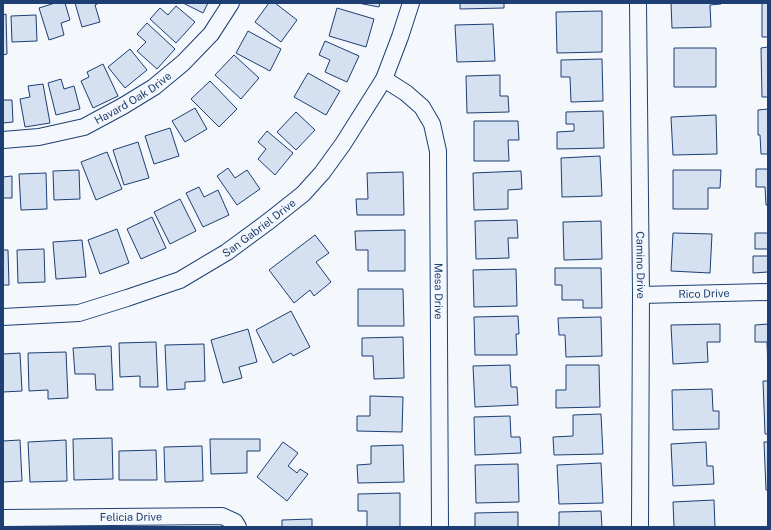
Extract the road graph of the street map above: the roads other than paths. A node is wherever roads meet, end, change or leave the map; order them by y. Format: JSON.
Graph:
{"nodes":[{"id":1,"x":231,"y":3,"type":"edge"},
{"id":2,"x":411,"y":3,"type":"edge"},
{"id":3,"x":638,"y":3,"type":"edge"},
{"id":4,"x":384,"y":79,"type":"junction"},
{"id":5,"x":3,"y":140,"type":"edge"},
{"id":6,"x":768,"y":292,"type":"edge"},
{"id":7,"x":641,"y":295,"type":"junction"},
{"id":8,"x":3,"y":317,"type":"edge"},
{"id":9,"x":3,"y":518,"type":"edge"},
{"id":10,"x":236,"y":524,"type":"edge"},
{"id":11,"x":440,"y":527,"type":"edge"},
{"id":12,"x":640,"y":527,"type":"edge"}],
"edges":[{"from":1,"to":5,"type":"street","name":"Havard Oak Drive"},
{"from":2,"to":4,"type":"street","name":"San Gabriel Drive"},
{"from":3,"to":7,"type":"street","name":"Camino Drive"},
{"from":4,"to":8,"type":"street","name":"San Gabriel Drive"},
{"from":4,"to":11,"type":"street","name":"Mesa Drive"},
{"from":6,"to":7,"type":"street","name":"Rico Drive"},
{"from":7,"to":12,"type":"street","name":"Camino Drive"},
{"from":9,"to":10,"type":"street","name":"Felicia Drive"}]}
